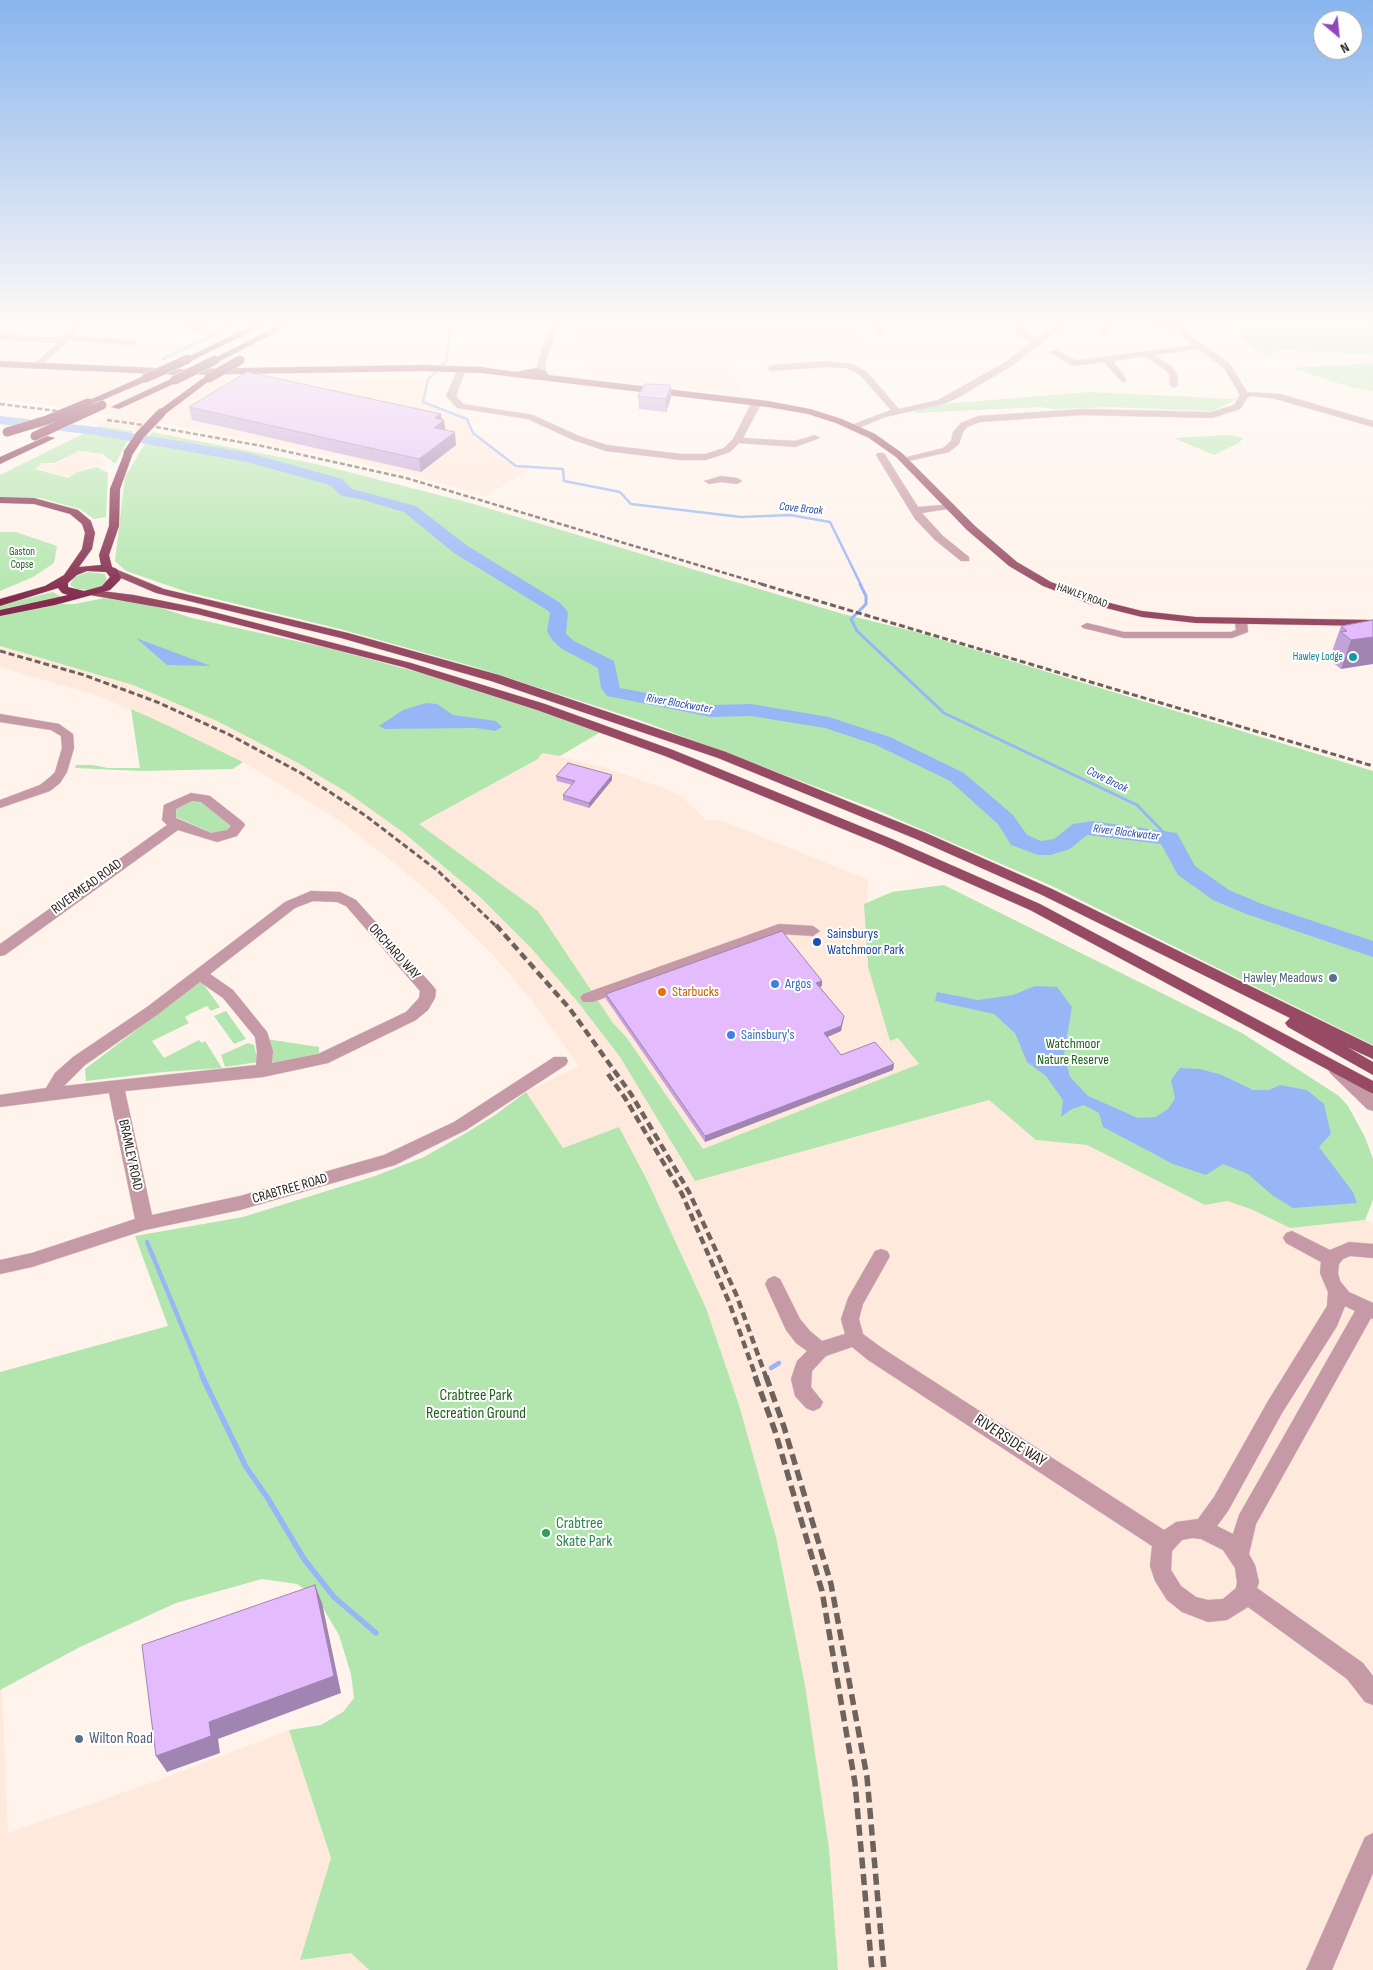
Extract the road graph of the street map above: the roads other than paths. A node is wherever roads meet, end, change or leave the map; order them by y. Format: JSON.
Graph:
{"nodes":[{"id":1,"x":54,"y":417,"type":"edge"},
{"id":2,"x":76,"y":417,"type":"edge"},
{"id":3,"x":95,"y":417,"type":"edge"},
{"id":4,"x":157,"y":417,"type":"edge"},
{"id":5,"x":530,"y":417,"type":"edge"},
{"id":6,"x":749,"y":417,"type":"edge"},
{"id":7,"x":824,"y":417,"type":"edge"},
{"id":8,"x":880,"y":417,"type":"edge"},
{"id":9,"x":989,"y":417,"type":"edge"},
{"id":10,"x":1192,"y":417,"type":"edge"},
{"id":11,"x":1218,"y":417,"type":"edge"},
{"id":12,"x":1349,"y":417,"type":"edge"},
{"id":13,"x":1373,"y":424,"type":"edge"},
{"id":14,"x":854,"y":427,"type":"junction"},
{"id":15,"x":3,"y":433,"type":"edge"},
{"id":16,"x":815,"y":438,"type":"dead end"},
{"id":17,"x":737,"y":440,"type":"junction"},
{"id":18,"x":0,"y":452,"type":"edge"},
{"id":19,"x":882,"y":455,"type":"dead end"},
{"id":20,"x":709,"y":456,"type":"junction"},
{"id":21,"x":904,"y":459,"type":"junction"},
{"id":22,"x":0,"y":461,"type":"edge"},
{"id":23,"x":721,"y":479,"type":"junction"},
{"id":24,"x":737,"y":481,"type":"dead end"},
{"id":25,"x":709,"y":482,"type":"dead end"},
{"id":26,"x":0,"y":500,"type":"edge"},
{"id":27,"x":950,"y":506,"type":"junction"},
{"id":28,"x":915,"y":511,"type":"junction"},
{"id":29,"x":965,"y":559,"type":"dead end"},
{"id":30,"x":110,"y":570,"type":"junction"},
{"id":31,"x":65,"y":579,"type":"junction"},
{"id":32,"x":88,"y":593,"type":"junction"},
{"id":33,"x":0,"y":603,"type":"edge"},
{"id":34,"x":0,"y":613,"type":"edge"},
{"id":35,"x":1241,"y":622,"type":"junction"},
{"id":36,"x":1373,"y":623,"type":"edge"},
{"id":37,"x":1087,"y":626,"type":"dead end"},
{"id":38,"x":0,"y":718,"type":"edge"},
{"id":39,"x":0,"y":804,"type":"edge"},
{"id":40,"x":176,"y":825,"type":"junction"},
{"id":41,"x":813,"y":931,"type":"dead end"},
{"id":42,"x":0,"y":951,"type":"edge"},
{"id":43,"x":199,"y":974,"type":"junction"},
{"id":44,"x":1253,"y":996,"type":"junction"},
{"id":45,"x":588,"y":998,"type":"dead end"},
{"id":46,"x":1373,"y":1053,"type":"edge"},
{"id":47,"x":560,"y":1061,"type":"dead end"},
{"id":48,"x":1336,"y":1069,"type":"junction"},
{"id":49,"x":1373,"y":1069,"type":"edge"},
{"id":50,"x":263,"y":1071,"type":"junction"},
{"id":51,"x":116,"y":1086,"type":"junction"},
{"id":52,"x":1373,"y":1088,"type":"edge"},
{"id":53,"x":51,"y":1093,"type":"junction"},
{"id":54,"x":0,"y":1101,"type":"edge"},
{"id":55,"x":1373,"y":1105,"type":"edge"},
{"id":56,"x":145,"y":1223,"type":"junction"},
{"id":57,"x":1292,"y":1238,"type":"dead end"},
{"id":58,"x":1369,"y":1248,"type":"edge"},
{"id":59,"x":881,"y":1256,"type":"dead end"},
{"id":60,"x":1332,"y":1259,"type":"junction"},
{"id":61,"x":0,"y":1266,"type":"edge"},
{"id":62,"x":774,"y":1284,"type":"dead end"},
{"id":63,"x":1337,"y":1291,"type":"junction"},
{"id":64,"x":1370,"y":1310,"type":"edge"},
{"id":65,"x":855,"y":1338,"type":"junction"},
{"id":66,"x":820,"y":1350,"type":"junction"},
{"id":67,"x":813,"y":1402,"type":"dead end"},
{"id":68,"x":1203,"y":1529,"type":"junction"},
{"id":69,"x":1166,"y":1543,"type":"junction"},
{"id":70,"x":1239,"y":1554,"type":"junction"},
{"id":71,"x":1245,"y":1593,"type":"junction"},
{"id":72,"x":1373,"y":1694,"type":"edge"},
{"id":73,"x":1373,"y":1845,"type":"edge"},
{"id":74,"x":1319,"y":1970,"type":"edge"}],
"edges":[{"from":1,"to":15,"type":"highway","bridge":true},
{"from":2,"to":18,"type":"highway","bridge":true},
{"from":3,"to":22,"type":"highway","bridge":true},
{"from":4,"to":30,"type":"highway","bridge":true},
{"from":5,"to":20,"type":"street"},
{"from":6,"to":17,"type":"street"},
{"from":7,"to":14,"type":"main road","name":"HAWLEY ROAD"},
{"from":8,"to":14,"type":"street"},
{"from":9,"to":21,"type":"street"},
{"from":10,"to":11,"type":"street"},
{"from":12,"to":13,"type":"street"},
{"from":14,"to":21,"type":"main road","name":"HAWLEY ROAD"},
{"from":16,"to":17,"type":"street"},
{"from":17,"to":20,"type":"street"},
{"from":19,"to":28,"type":"street"},
{"from":20,"to":23,"type":"street"},
{"from":21,"to":27,"type":"main road","name":"HAWLEY ROAD"},
{"from":23,"to":24,"type":"street"},
{"from":23,"to":25,"type":"street"},
{"from":26,"to":31,"type":"highway"},
{"from":27,"to":28,"type":"street"},
{"from":27,"to":35,"type":"main road","name":"HAWLEY ROAD"},
{"from":28,"to":29,"type":"street"},
{"from":30,"to":31,"type":"highway"},
{"from":30,"to":32,"type":"highway"},
{"from":30,"to":44,"type":"main road"},
{"from":31,"to":32,"type":"highway"},
{"from":31,"to":33,"type":"highway"},
{"from":32,"to":34,"type":"highway"},
{"from":32,"to":48,"type":"main road"},
{"from":35,"to":36,"type":"main road","name":"HAWLEY ROAD"},
{"from":35,"to":37,"type":"street","name":"HAWLEY ROAD"},
{"from":38,"to":39,"type":"street"},
{"from":40,"to":40,"type":"street"},
{"from":40,"to":42,"type":"street","name":"RIVERMEAD ROAD"},
{"from":41,"to":45,"type":"street"},
{"from":43,"to":50,"type":"street"},
{"from":43,"to":50,"type":"street","name":"ORCHARD WAY"},
{"from":43,"to":53,"type":"street","name":"ORCHARD WAY"},
{"from":44,"to":46,"type":"main road"},
{"from":44,"to":49,"type":"main road"},
{"from":47,"to":56,"type":"street","name":"CRABTREE ROAD"},
{"from":48,"to":52,"type":"main road"},
{"from":48,"to":55,"type":"street"},
{"from":50,"to":51,"type":"street","name":"ORCHARD WAY"},
{"from":51,"to":53,"type":"street","name":"ORCHARD WAY"},
{"from":51,"to":56,"type":"street","name":"BRAMLEY ROAD"},
{"from":53,"to":54,"type":"street","name":"ORCHARD WAY"},
{"from":56,"to":61,"type":"street","name":"CRABTREE ROAD"},
{"from":57,"to":60,"type":"street"},
{"from":58,"to":60,"type":"street"},
{"from":59,"to":65,"type":"street"},
{"from":60,"to":63,"type":"street"},
{"from":62,"to":66,"type":"street"},
{"from":63,"to":64,"type":"street"},
{"from":63,"to":68,"type":"street"},
{"from":64,"to":70,"type":"street"},
{"from":65,"to":66,"type":"street"},
{"from":65,"to":69,"type":"street","name":"RIVERSIDE WAY"},
{"from":66,"to":67,"type":"street"},
{"from":68,"to":69,"type":"street"},
{"from":68,"to":70,"type":"street"},
{"from":69,"to":71,"type":"street"},
{"from":70,"to":71,"type":"street"},
{"from":71,"to":72,"type":"street"},
{"from":73,"to":74,"type":"street"}]}
